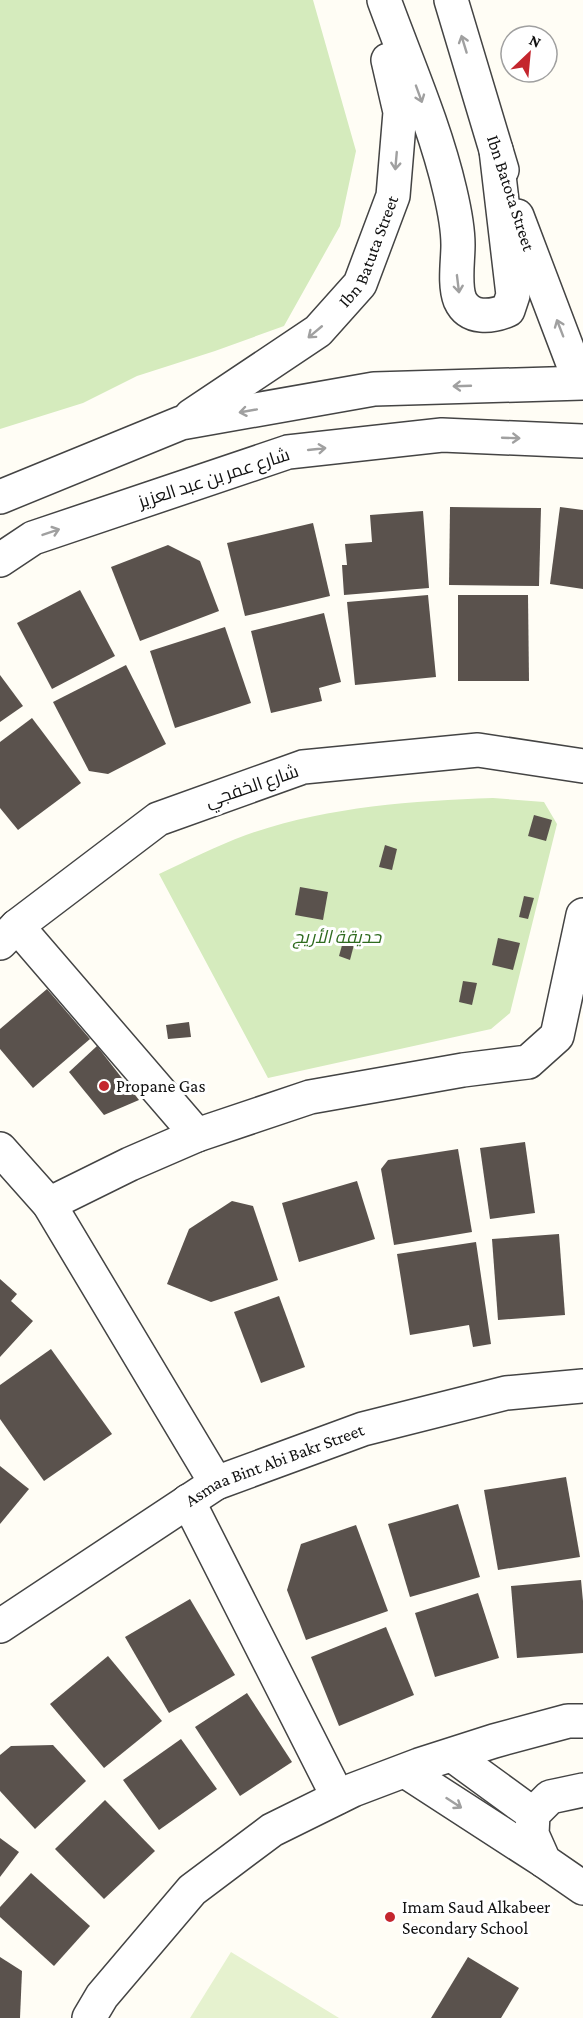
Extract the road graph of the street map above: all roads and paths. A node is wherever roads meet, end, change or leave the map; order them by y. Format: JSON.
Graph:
{"nodes":[{"id":1,"x":375,"y":0,"type":"edge"},
{"id":2,"x":384,"y":0,"type":"edge"},
{"id":3,"x":451,"y":0,"type":"edge"},
{"id":4,"x":496,"y":150,"type":"junction"},
{"id":5,"x":582,"y":383,"type":"edge"},
{"id":6,"x":181,"y":423,"type":"junction"},
{"id":7,"x":583,"y":441,"type":"edge"},
{"id":8,"x":0,"y":497,"type":"edge"},
{"id":9,"x":0,"y":560,"type":"edge"},
{"id":10,"x":583,"y":766,"type":"edge"},
{"id":11,"x":583,"y":915,"type":"edge"},
{"id":12,"x":8,"y":935,"type":"edge"},
{"id":13,"x":197,"y":1135,"type":"junction"},
{"id":14,"x":0,"y":1149,"type":"edge"},
{"id":15,"x":49,"y":1204,"type":"junction"},
{"id":16,"x":583,"y":1386,"type":"edge"},
{"id":17,"x":216,"y":1483,"type":"junction"},
{"id":18,"x":188,"y":1501,"type":"junction"},
{"id":19,"x":0,"y":1626,"type":"edge"},
{"id":20,"x":583,"y":1721,"type":"edge"},
{"id":21,"x":452,"y":1755,"type":"junction"},
{"id":22,"x":405,"y":1771,"type":"junction"},
{"id":23,"x":583,"y":1790,"type":"edge"},
{"id":24,"x":338,"y":1797,"type":"junction"},
{"id":25,"x":533,"y":1814,"type":"junction"},
{"id":26,"x":544,"y":1861,"type":"junction"},
{"id":27,"x":583,"y":1888,"type":"edge"},
{"id":28,"x":88,"y":2018,"type":"edge"}],
"edges":[{"from":1,"to":6,"type":"street","name":"Ibn Batuta Street","one_way":true},
{"from":2,"to":4,"type":"street","one_way":true},
{"from":4,"to":3,"type":"street","name":"Ibn Batota Street","one_way":true},
{"from":5,"to":4,"type":"street","name":"Ibn Batota Street","one_way":true},
{"from":5,"to":6,"type":"street","one_way":true},
{"from":6,"to":8,"type":"street"},
{"from":9,"to":7,"type":"street","name":"شارع عمر بن عبد العزيز","one_way":true},
{"from":10,"to":12,"type":"street","name":"شارع الخفجي"},
{"from":11,"to":13,"type":"street"},
{"from":12,"to":13,"type":"street"},
{"from":13,"to":15,"type":"street"},
{"from":14,"to":15,"type":"street"},
{"from":15,"to":17,"type":"street"},
{"from":16,"to":17,"type":"street","name":"Asmaa Bint Abi Bakr Street"},
{"from":17,"to":18,"type":"street","name":"Asmaa Bint Abi Bakr Street"},
{"from":18,"to":19,"type":"street","name":"Asmaa Bint Abi Bakr Street"},
{"from":18,"to":24,"type":"street"},
{"from":20,"to":21,"type":"street"},
{"from":21,"to":22,"type":"street"},
{"from":21,"to":25,"type":"street"},
{"from":22,"to":24,"type":"street"},
{"from":22,"to":26,"type":"street","one_way":true},
{"from":23,"to":25,"type":"street"},
{"from":24,"to":28,"type":"street"},
{"from":25,"to":26,"type":"street"},
{"from":26,"to":27,"type":"street"}]}
